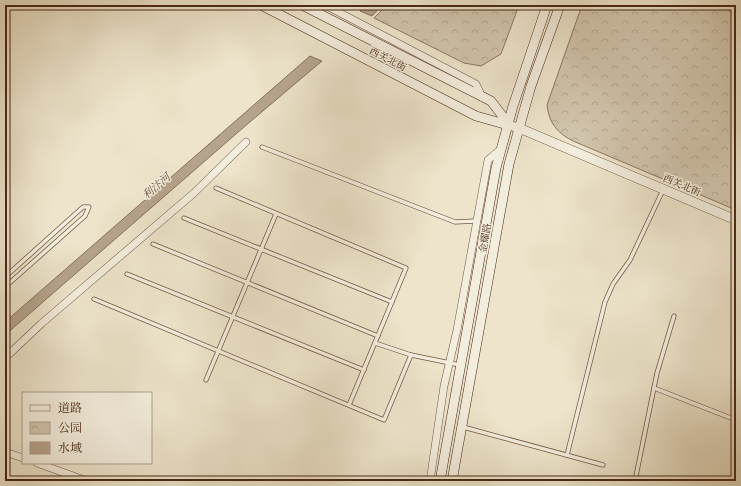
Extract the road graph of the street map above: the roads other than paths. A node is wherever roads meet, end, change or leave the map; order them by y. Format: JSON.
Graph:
{"nodes":[{"id":1,"x":261,"y":5,"type":"edge"},
{"id":2,"x":302,"y":5,"type":"edge"},
{"id":3,"x":325,"y":5,"type":"edge"},
{"id":4,"x":547,"y":5,"type":"edge"},
{"id":5,"x":560,"y":5,"type":"edge"},
{"id":6,"x":482,"y":97,"type":"junction"},
{"id":7,"x":508,"y":123,"type":"junction"},
{"id":8,"x":519,"y":128,"type":"junction"},
{"id":9,"x":246,"y":142,"type":"dead end"},
{"id":10,"x":262,"y":147,"type":"dead end"},
{"id":11,"x":501,"y":148,"type":"junction"},
{"id":12,"x":216,"y":188,"type":"dead end"},
{"id":13,"x":664,"y":189,"type":"junction"},
{"id":14,"x":276,"y":214,"type":"junction"},
{"id":15,"x":184,"y":218,"type":"dead end"},
{"id":16,"x":736,"y":220,"type":"edge"},
{"id":17,"x":476,"y":221,"type":"junction"},
{"id":18,"x":153,"y":244,"type":"dead end"},
{"id":19,"x":261,"y":249,"type":"junction"},
{"id":20,"x":127,"y":274,"type":"dead end"},
{"id":21,"x":5,"y":276,"type":"edge"},
{"id":22,"x":247,"y":282,"type":"junction"},
{"id":23,"x":5,"y":287,"type":"edge"},
{"id":24,"x":94,"y":299,"type":"dead end"},
{"id":25,"x":392,"y":302,"type":"junction"},
{"id":26,"x":674,"y":316,"type":"dead end"},
{"id":27,"x":233,"y":317,"type":"junction"},
{"id":28,"x":378,"y":336,"type":"junction"},
{"id":29,"x":375,"y":343,"type":"junction"},
{"id":30,"x":218,"y":351,"type":"junction"},
{"id":31,"x":411,"y":355,"type":"junction"},
{"id":32,"x":5,"y":358,"type":"edge"},
{"id":33,"x":449,"y":363,"type":"junction"},
{"id":34,"x":460,"y":365,"type":"junction"},
{"id":35,"x":364,"y":370,"type":"junction"},
{"id":36,"x":206,"y":380,"type":"dead end"},
{"id":37,"x":654,"y":388,"type":"junction"},
{"id":38,"x":349,"y":405,"type":"junction"},
{"id":39,"x":736,"y":420,"type":"edge"},
{"id":40,"x":462,"y":426,"type":"junction"},
{"id":41,"x":5,"y":452,"type":"edge"},
{"id":42,"x":567,"y":455,"type":"junction"},
{"id":43,"x":22,"y":458,"type":"edge"},
{"id":44,"x":40,"y":464,"type":"edge"},
{"id":45,"x":603,"y":465,"type":"dead end"},
{"id":46,"x":87,"y":481,"type":"edge"},
{"id":47,"x":430,"y":481,"type":"edge"},
{"id":48,"x":440,"y":481,"type":"edge"},
{"id":49,"x":452,"y":481,"type":"edge"},
{"id":50,"x":635,"y":481,"type":"edge"}],
"edges":[{"from":1,"to":7,"type":"main road","name":"西关北街"},
{"from":2,"to":6,"type":"main road","name":"西关北街"},
{"from":3,"to":6,"type":"street"},
{"from":4,"to":7,"type":"main road","name":"金耀路"},
{"from":5,"to":8,"type":"main road","name":"金耀路"},
{"from":6,"to":7,"type":"main road","name":"西关北街"},
{"from":7,"to":8,"type":"main road","name":"西关北街"},
{"from":7,"to":11,"type":"main road","name":"金耀路"},
{"from":8,"to":13,"type":"main road","name":"西关北街"},
{"from":8,"to":40,"type":"main road","name":"金耀路"},
{"from":9,"to":32,"type":"street"},
{"from":10,"to":17,"type":"lane"},
{"from":11,"to":17,"type":"street"},
{"from":11,"to":34,"type":"main road","name":"金耀路"},
{"from":12,"to":14,"type":"lane"},
{"from":13,"to":16,"type":"main road","name":"西关北街"},
{"from":13,"to":42,"type":"lane"},
{"from":14,"to":19,"type":"lane"},
{"from":14,"to":25,"type":"lane"},
{"from":15,"to":19,"type":"lane"},
{"from":17,"to":33,"type":"street"},
{"from":18,"to":22,"type":"lane"},
{"from":19,"to":22,"type":"lane"},
{"from":19,"to":25,"type":"lane"},
{"from":20,"to":27,"type":"lane"},
{"from":21,"to":23,"type":"lane"},
{"from":22,"to":27,"type":"lane"},
{"from":22,"to":28,"type":"lane"},
{"from":24,"to":30,"type":"lane"},
{"from":25,"to":28,"type":"lane"},
{"from":26,"to":37,"type":"lane"},
{"from":27,"to":30,"type":"lane"},
{"from":27,"to":35,"type":"lane"},
{"from":28,"to":29,"type":"lane"},
{"from":29,"to":31,"type":"lane"},
{"from":29,"to":35,"type":"lane"},
{"from":30,"to":36,"type":"lane"},
{"from":30,"to":38,"type":"lane"},
{"from":31,"to":33,"type":"lane"},
{"from":31,"to":38,"type":"lane"},
{"from":33,"to":34,"type":"lane"},
{"from":33,"to":47,"type":"street"},
{"from":34,"to":48,"type":"main road","name":"金耀路"},
{"from":35,"to":38,"type":"lane"},
{"from":37,"to":39,"type":"lane"},
{"from":37,"to":50,"type":"lane"},
{"from":40,"to":42,"type":"lane"},
{"from":40,"to":49,"type":"main road","name":"金耀路"},
{"from":41,"to":43,"type":"street"},
{"from":42,"to":45,"type":"lane"},
{"from":44,"to":46,"type":"street"}]}
